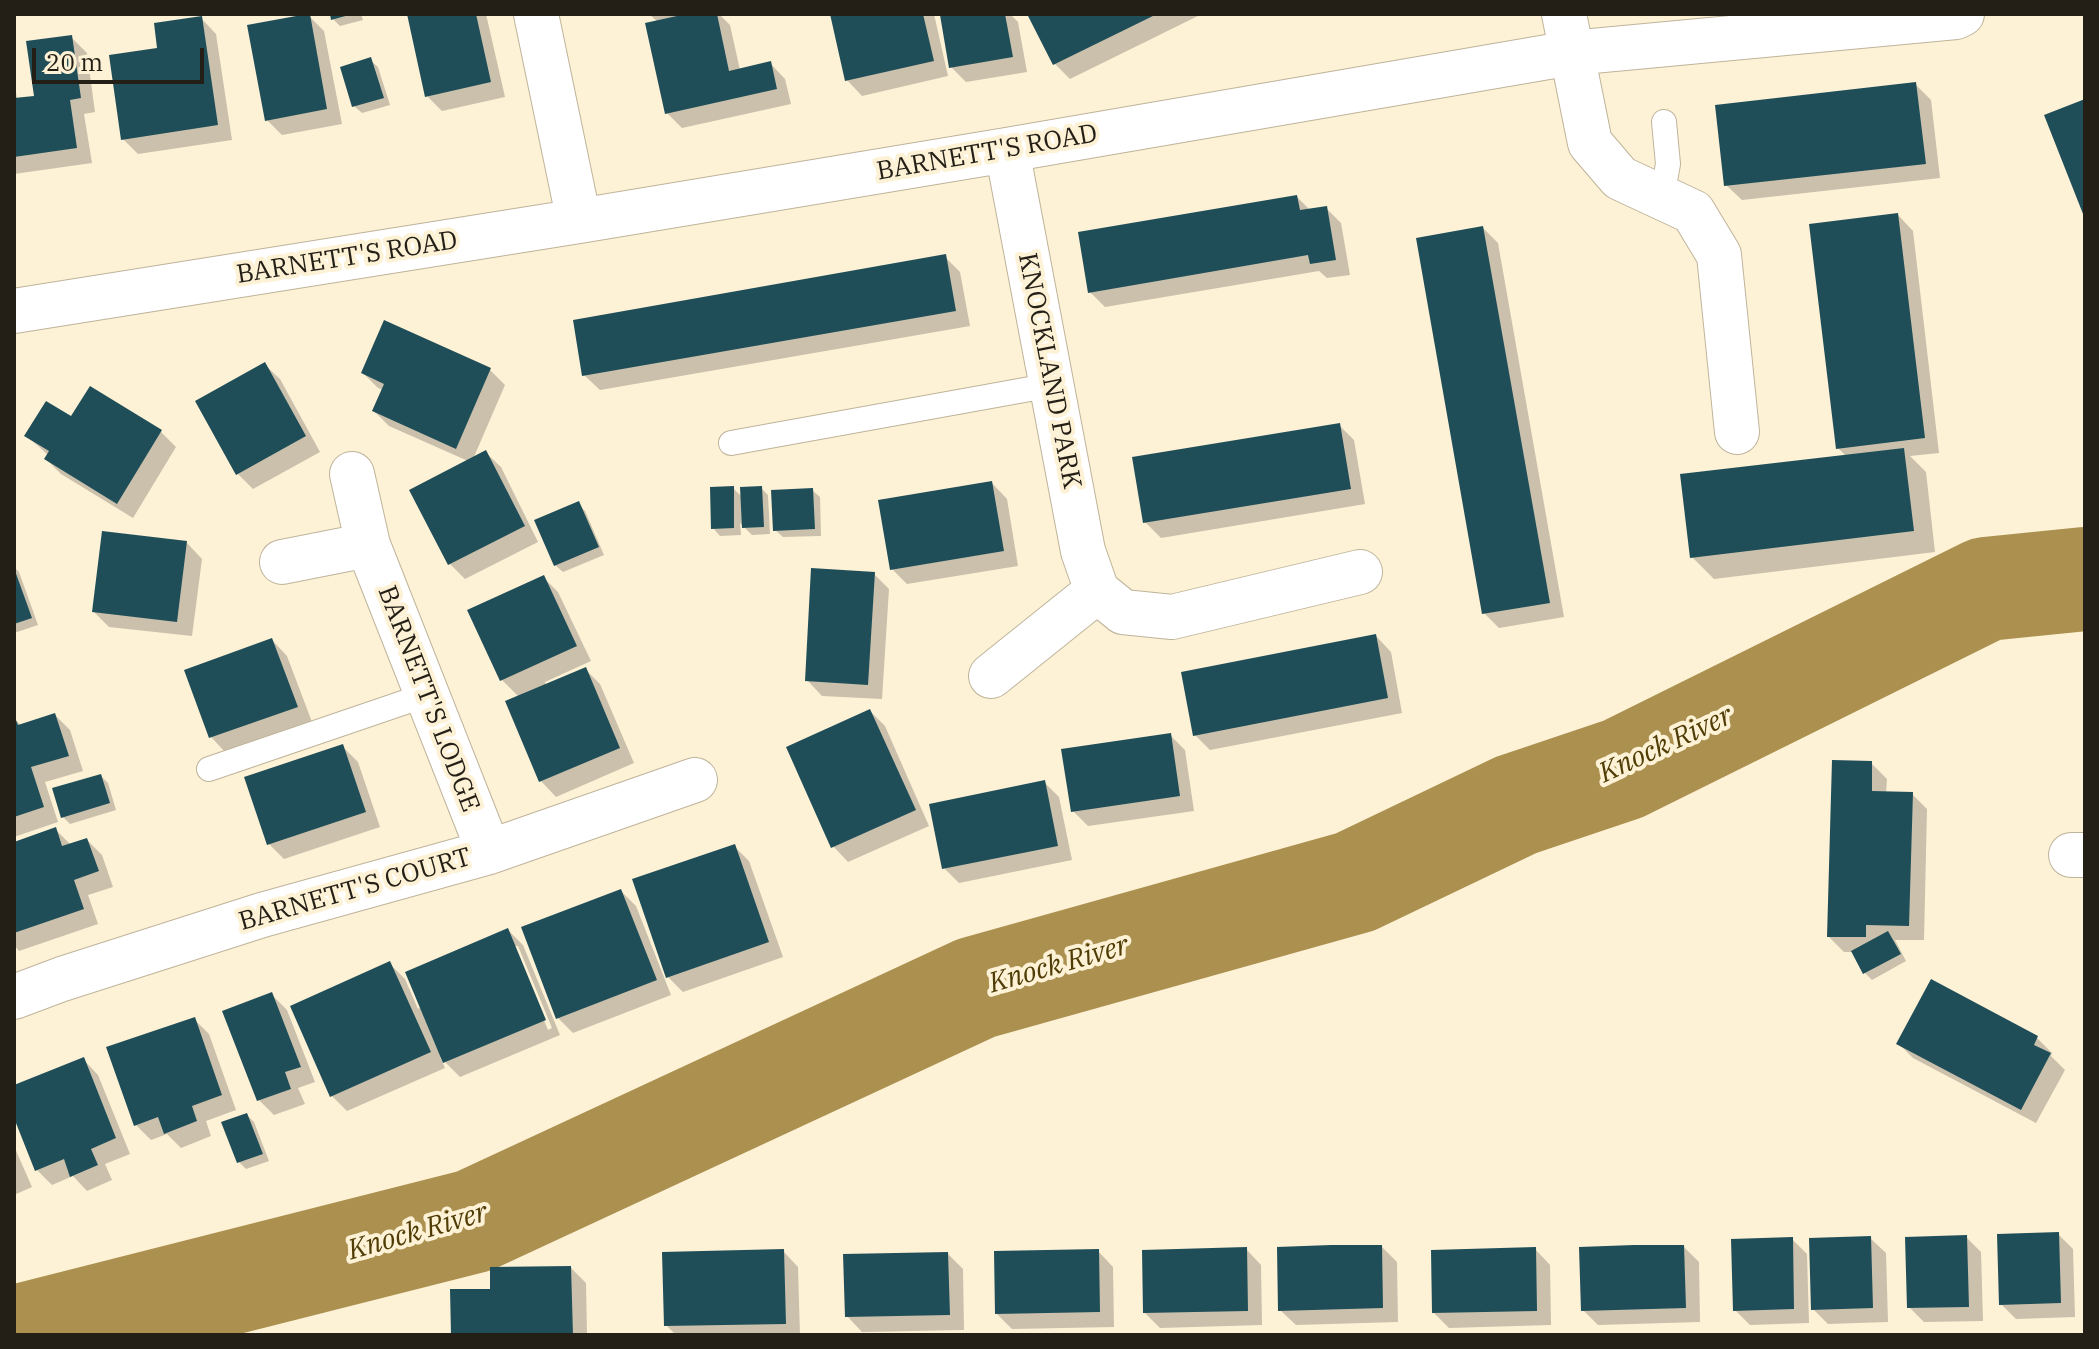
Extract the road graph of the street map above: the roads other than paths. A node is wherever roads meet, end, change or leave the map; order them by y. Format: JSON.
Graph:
{"nodes":[{"id":1,"x":536,"y":14,"type":"edge"},
{"id":2,"x":1962,"y":14,"type":"edge"},
{"id":3,"x":1568,"y":33,"type":"edge"},
{"id":4,"x":1664,"y":122,"type":"dead end"},
{"id":5,"x":1007,"y":150,"type":"junction"},
{"id":6,"x":1662,"y":197,"type":"junction"},
{"id":7,"x":579,"y":221,"type":"junction"},
{"id":8,"x":14,"y":311,"type":"edge"},
{"id":9,"x":1052,"y":385,"type":"junction"},
{"id":10,"x":1737,"y":432,"type":"dead end"},
{"id":11,"x":731,"y":443,"type":"dead end"},
{"id":12,"x":352,"y":474,"type":"dead end"},
{"id":13,"x":368,"y":545,"type":"junction"},
{"id":14,"x":282,"y":562,"type":"dead end"},
{"id":15,"x":1360,"y":572,"type":"dead end"},
{"id":16,"x":1097,"y":591,"type":"junction"},
{"id":17,"x":991,"y":676,"type":"dead end"},
{"id":18,"x":426,"y":695,"type":"junction"},
{"id":19,"x":209,"y":769,"type":"dead end"},
{"id":20,"x":695,"y":780,"type":"dead end"},
{"id":21,"x":489,"y":852,"type":"junction"},
{"id":22,"x":14,"y":997,"type":"edge"}],
"edges":[{"from":1,"to":7,"type":"street"},
{"from":2,"to":3,"type":"street","name":"BARNETT'S ROAD"},
{"from":3,"to":5,"type":"street","name":"BARNETT'S ROAD"},
{"from":3,"to":6,"type":"street"},
{"from":4,"to":6,"type":"lane"},
{"from":5,"to":7,"type":"street","name":"BARNETT'S ROAD"},
{"from":5,"to":9,"type":"street","name":"KNOCKLAND PARK"},
{"from":6,"to":10,"type":"street"},
{"from":7,"to":8,"type":"street","name":"BARNETT'S ROAD"},
{"from":9,"to":11,"type":"lane"},
{"from":9,"to":16,"type":"street","name":"KNOCKLAND PARK"},
{"from":12,"to":13,"type":"street","name":"BARNETT'S LODGE"},
{"from":13,"to":14,"type":"street"},
{"from":13,"to":18,"type":"street","name":"BARNETT'S LODGE"},
{"from":15,"to":16,"type":"street"},
{"from":16,"to":17,"type":"street"},
{"from":18,"to":19,"type":"lane"},
{"from":18,"to":21,"type":"street","name":"BARNETT'S LODGE"},
{"from":20,"to":21,"type":"street","name":"BARNETT'S COURT"},
{"from":21,"to":22,"type":"street","name":"BARNETT'S COURT"}]}
